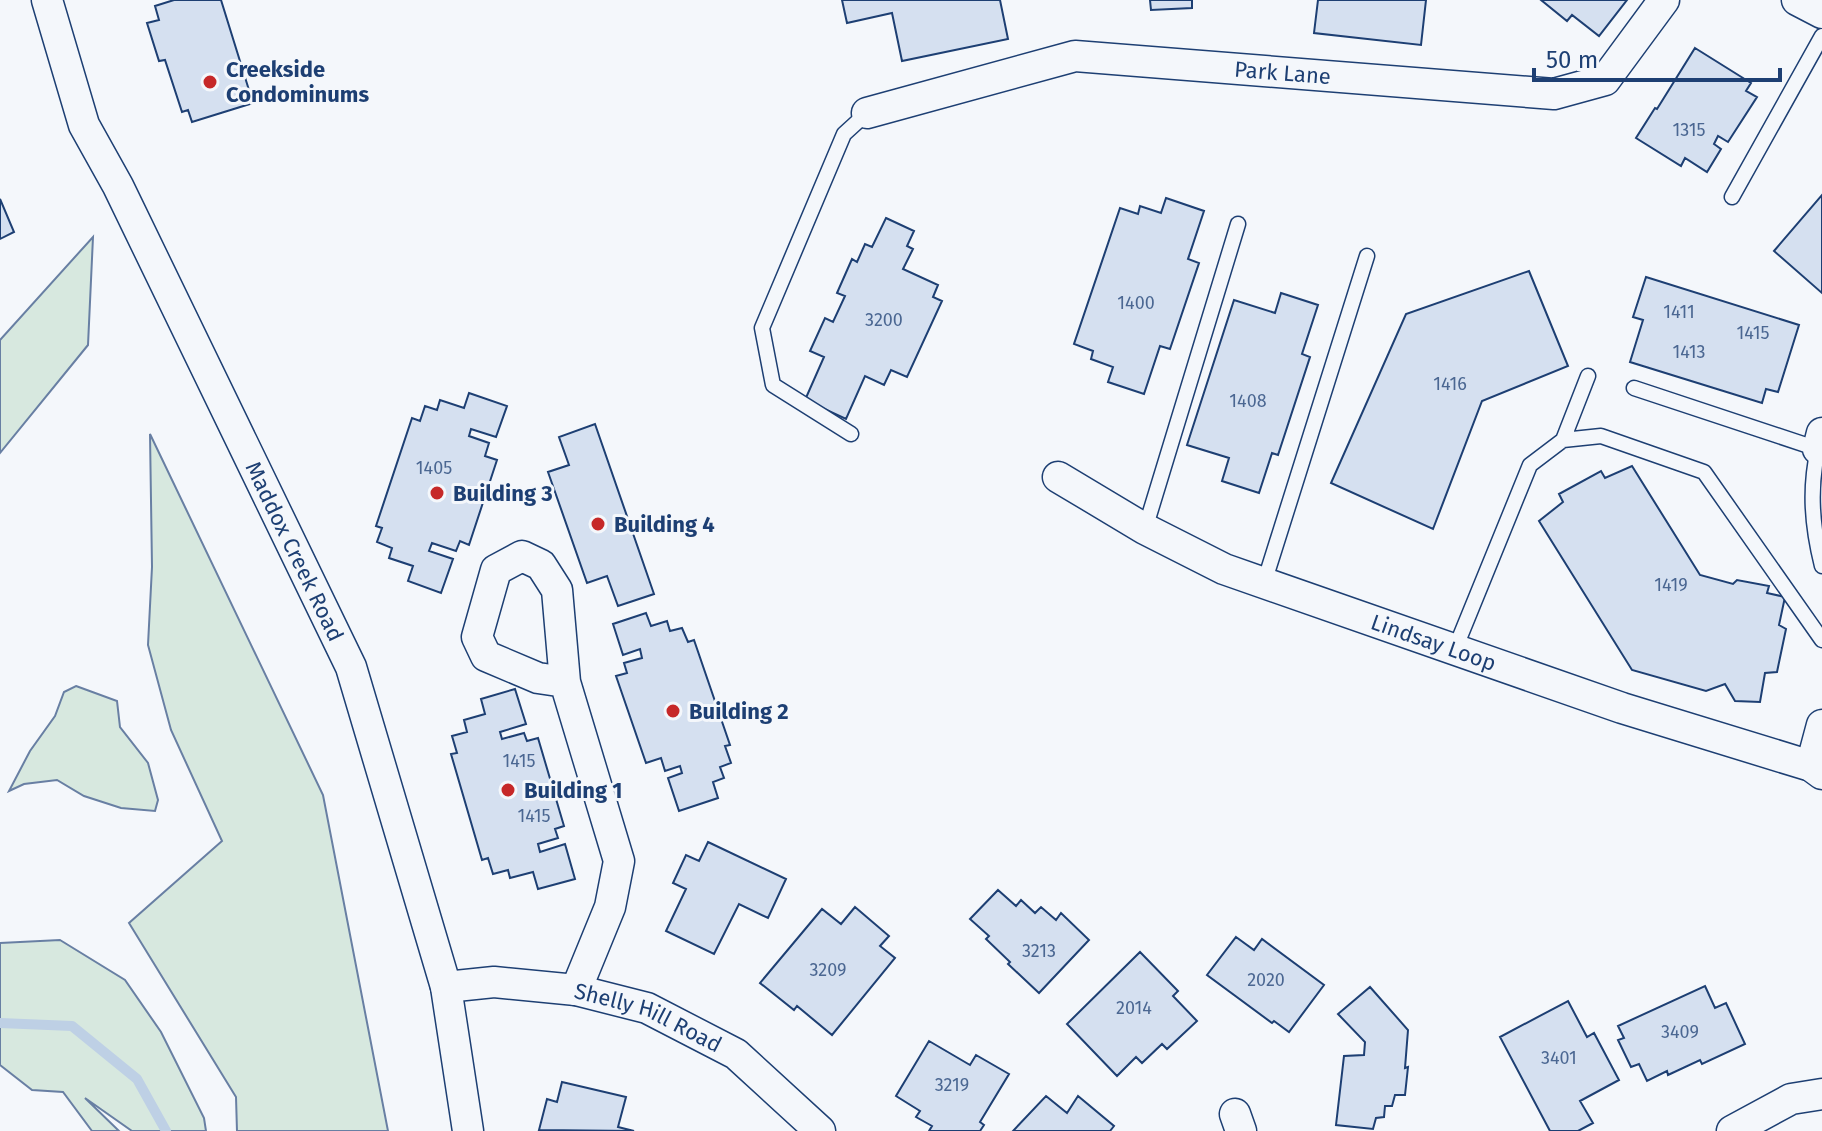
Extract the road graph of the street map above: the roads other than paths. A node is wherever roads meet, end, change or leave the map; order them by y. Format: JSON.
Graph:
{"nodes":[{"id":1,"x":47,"y":0,"type":"edge"},
{"id":2,"x":1664,"y":0,"type":"edge"},
{"id":3,"x":1797,"y":0,"type":"edge"},
{"id":4,"x":1822,"y":13,"type":"edge"},
{"id":5,"x":1822,"y":36,"type":"edge"},
{"id":6,"x":867,"y":113,"type":"joint"},
{"id":7,"x":1732,"y":197,"type":"dead end"},
{"id":8,"x":1238,"y":224,"type":"dead end"},
{"id":9,"x":1367,"y":256,"type":"dead end"},
{"id":10,"x":1588,"y":376,"type":"dead end"},
{"id":11,"x":1634,"y":388,"type":"dead end"},
{"id":12,"x":851,"y":434,"type":"dead end"},
{"id":13,"x":1563,"y":440,"type":"junction"},
{"id":14,"x":1820,"y":441,"type":"edge"},
{"id":15,"x":1058,"y":477,"type":"dead end"},
{"id":16,"x":1145,"y":529,"type":"junction"},
{"id":17,"x":1822,"y":566,"type":"edge"},
{"id":18,"x":1264,"y":583,"type":"junction"},
{"id":19,"x":1822,"y":640,"type":"edge"},
{"id":20,"x":1455,"y":649,"type":"junction"},
{"id":21,"x":565,"y":682,"type":"dead end"},
{"id":22,"x":1822,"y":725,"type":"edge"},
{"id":23,"x":1816,"y":770,"type":"edge"},
{"id":24,"x":446,"y":987,"type":"junction"},
{"id":25,"x":576,"y":990,"type":"junction"},
{"id":26,"x":1822,"y":1094,"type":"edge"},
{"id":27,"x":468,"y":1131,"type":"edge"},
{"id":28,"x":820,"y":1131,"type":"edge"},
{"id":29,"x":1732,"y":1131,"type":"edge"}],
"edges":[{"from":1,"to":24,"type":"street","name":"Maddox Creek Road"},
{"from":2,"to":6,"type":"street","name":"Park Lane"},
{"from":3,"to":4,"type":"street"},
{"from":5,"to":7,"type":"lane"},
{"from":6,"to":12,"type":"lane"},
{"from":8,"to":16,"type":"lane"},
{"from":9,"to":18,"type":"lane"},
{"from":10,"to":13,"type":"lane"},
{"from":11,"to":14,"type":"lane"},
{"from":13,"to":19,"type":"lane"},
{"from":13,"to":20,"type":"lane"},
{"from":14,"to":17,"type":"lane"},
{"from":15,"to":16,"type":"street","name":"Lindsay Loop"},
{"from":16,"to":18,"type":"street","name":"Lindsay Loop"},
{"from":18,"to":20,"type":"street","name":"Lindsay Loop"},
{"from":20,"to":23,"type":"street","name":"Lindsay Loop"},
{"from":21,"to":25,"type":"street"},
{"from":22,"to":23,"type":"street"},
{"from":24,"to":25,"type":"street","name":"Shelly Hill Road"},
{"from":24,"to":27,"type":"street","name":"Maddox Creek Road"},
{"from":25,"to":28,"type":"street","name":"Shelly Hill Road"},
{"from":26,"to":29,"type":"street"}]}
